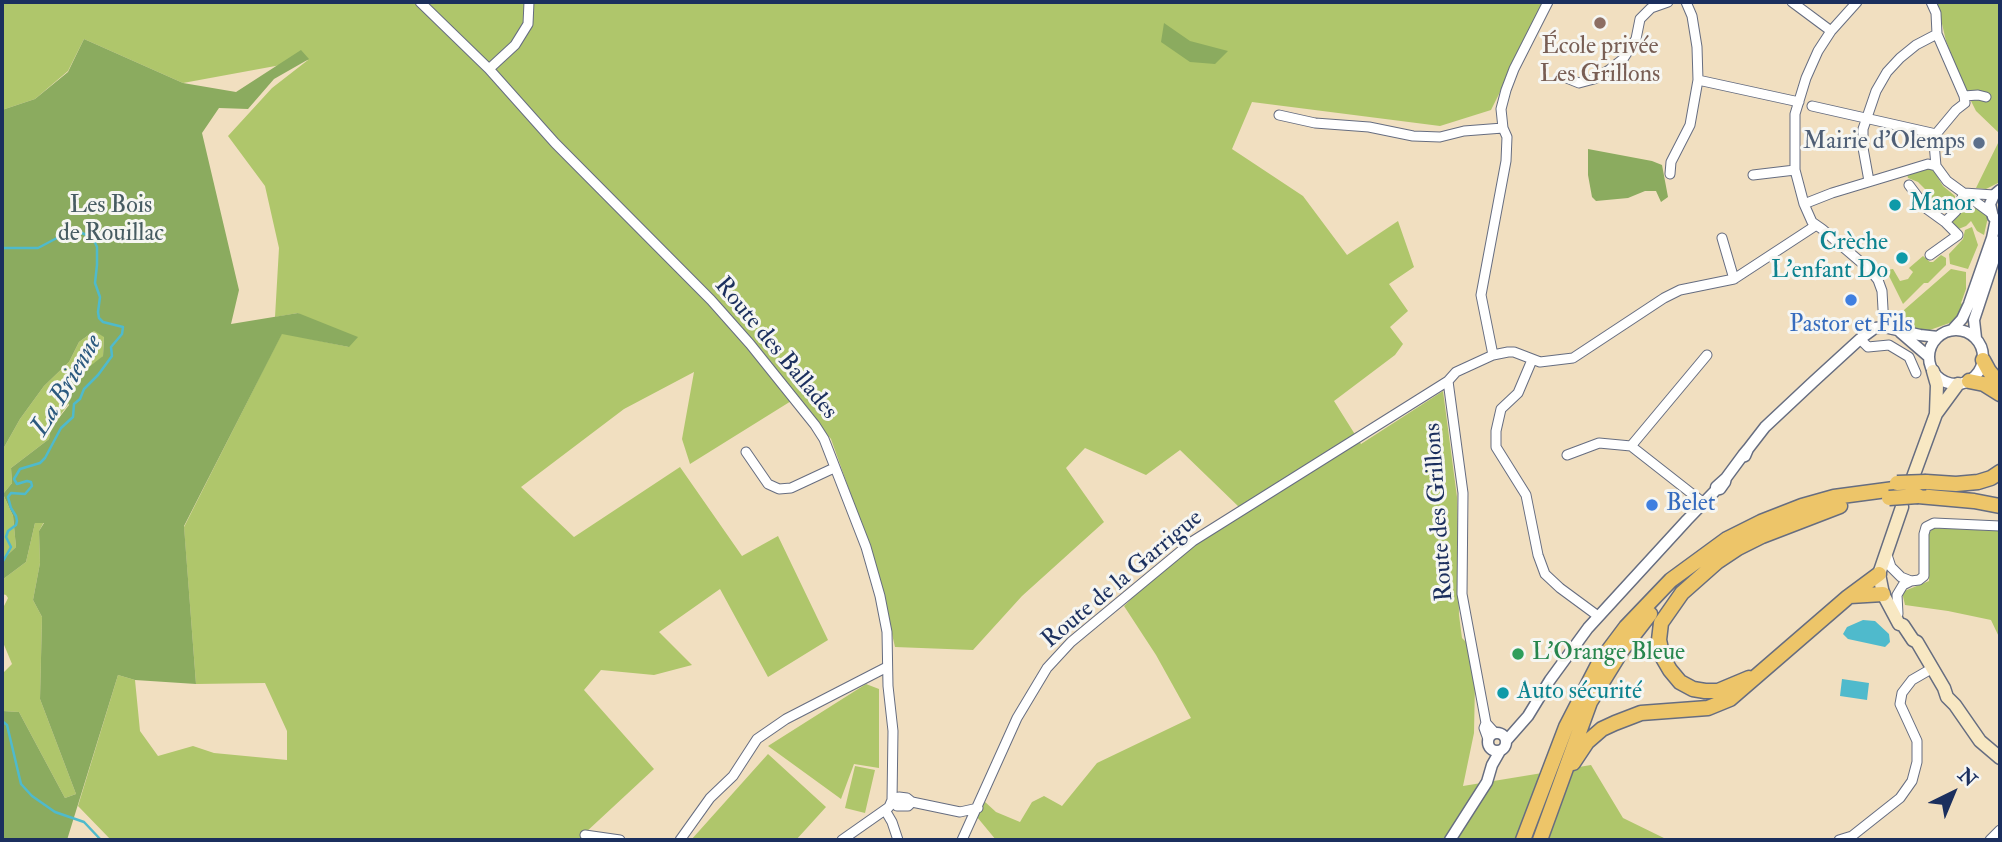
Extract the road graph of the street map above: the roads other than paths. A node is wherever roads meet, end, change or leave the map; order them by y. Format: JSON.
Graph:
{"nodes":[{"id":1,"x":420,"y":2,"type":"edge"},
{"id":2,"x":529,"y":2,"type":"edge"},
{"id":3,"x":1548,"y":2,"type":"edge"},
{"id":4,"x":1668,"y":2,"type":"edge"},
{"id":5,"x":1686,"y":2,"type":"edge"},
{"id":6,"x":1792,"y":2,"type":"edge"},
{"id":7,"x":1857,"y":2,"type":"edge"},
{"id":8,"x":1931,"y":2,"type":"edge"},
{"id":9,"x":1831,"y":31,"type":"junction"},
{"id":10,"x":1937,"y":34,"type":"junction"},
{"id":11,"x":489,"y":69,"type":"junction"},
{"id":12,"x":1564,"y":77,"type":"dead end"},
{"id":13,"x":1698,"y":80,"type":"junction"},
{"id":14,"x":1964,"y":96,"type":"junction"},
{"id":15,"x":1986,"y":97,"type":"dead end"},
{"id":16,"x":1799,"y":102,"type":"junction"},
{"id":17,"x":1812,"y":106,"type":"dead end"},
{"id":18,"x":1279,"y":115,"type":"dead end"},
{"id":19,"x":1867,"y":118,"type":"junction"},
{"id":20,"x":1503,"y":128,"type":"junction"},
{"id":21,"x":1936,"y":134,"type":"junction"},
{"id":22,"x":1936,"y":166,"type":"junction"},
{"id":23,"x":1795,"y":170,"type":"junction"},
{"id":24,"x":1670,"y":174,"type":"dead end"},
{"id":25,"x":1753,"y":175,"type":"dead end"},
{"id":26,"x":1869,"y":181,"type":"junction"},
{"id":27,"x":1909,"y":185,"type":"dead end"},
{"id":28,"x":1997,"y":192,"type":"edge"},
{"id":29,"x":1964,"y":193,"type":"junction"},
{"id":30,"x":1804,"y":204,"type":"junction"},
{"id":31,"x":1996,"y":218,"type":"edge"},
{"id":32,"x":1945,"y":222,"type":"junction"},
{"id":33,"x":1815,"y":226,"type":"junction"},
{"id":34,"x":1722,"y":239,"type":"dead end"},
{"id":35,"x":2000,"y":241,"type":"edge"},
{"id":36,"x":1930,"y":255,"type":"dead end"},
{"id":37,"x":1734,"y":279,"type":"junction"},
{"id":38,"x":1892,"y":329,"type":"junction"},
{"id":39,"x":1952,"y":330,"type":"junction"},
{"id":40,"x":1938,"y":337,"type":"junction"},
{"id":41,"x":1976,"y":338,"type":"junction"},
{"id":42,"x":1860,"y":339,"type":"junction"},
{"id":43,"x":1889,"y":345,"type":"junction"},
{"id":44,"x":1493,"y":355,"type":"junction"},
{"id":45,"x":1707,"y":355,"type":"dead end"},
{"id":46,"x":1928,"y":357,"type":"junction"},
{"id":47,"x":1532,"y":360,"type":"junction"},
{"id":48,"x":1983,"y":360,"type":"junction"},
{"id":49,"x":1933,"y":372,"type":"junction"},
{"id":50,"x":1916,"y":373,"type":"dead end"},
{"id":51,"x":1448,"y":381,"type":"junction"},
{"id":52,"x":1964,"y":383,"type":"junction"},
{"id":53,"x":2000,"y":384,"type":"edge"},
{"id":54,"x":2000,"y":394,"type":"edge"},
{"id":55,"x":1936,"y":414,"type":"junction"},
{"id":56,"x":1631,"y":446,"type":"junction"},
{"id":57,"x":746,"y":452,"type":"dead end"},
{"id":58,"x":1567,"y":455,"type":"dead end"},
{"id":59,"x":834,"y":468,"type":"junction"},
{"id":60,"x":2000,"y":471,"type":"edge"},
{"id":61,"x":1920,"y":486,"type":"junction"},
{"id":62,"x":1893,"y":490,"type":"junction"},
{"id":63,"x":2000,"y":496,"type":"edge"},
{"id":64,"x":1705,"y":504,"type":"junction"},
{"id":65,"x":1840,"y":506,"type":"junction"},
{"id":66,"x":2000,"y":506,"type":"edge"},
{"id":67,"x":1902,"y":507,"type":"dead end"},
{"id":68,"x":2000,"y":526,"type":"edge"},
{"id":69,"x":1886,"y":552,"type":"junction"},
{"id":70,"x":1880,"y":573,"type":"junction"},
{"id":71,"x":1907,"y":583,"type":"junction"},
{"id":72,"x":1883,"y":594,"type":"junction"},
{"id":73,"x":1848,"y":597,"type":"junction"},
{"id":74,"x":1598,"y":616,"type":"junction"},
{"id":75,"x":1898,"y":617,"type":"junction"},
{"id":76,"x":887,"y":667,"type":"junction"},
{"id":77,"x":1931,"y":669,"type":"junction"},
{"id":78,"x":1756,"y":675,"type":"junction"},
{"id":79,"x":867,"y":679,"type":"junction"},
{"id":80,"x":888,"y":686,"type":"junction"},
{"id":81,"x":1497,"y":741,"type":"junction"},
{"id":82,"x":2000,"y":758,"type":"edge"},
{"id":83,"x":892,"y":800,"type":"junction"},
{"id":84,"x":978,"y":808,"type":"junction"},
{"id":85,"x":885,"y":810,"type":"junction"},
{"id":86,"x":2000,"y":830,"type":"edge"},
{"id":87,"x":585,"y":835,"type":"dead end"},
{"id":88,"x":620,"y":840,"type":"edge"},
{"id":89,"x":680,"y":840,"type":"edge"},
{"id":90,"x":842,"y":840,"type":"edge"},
{"id":91,"x":898,"y":840,"type":"edge"},
{"id":92,"x":962,"y":840,"type":"edge"},
{"id":93,"x":1450,"y":840,"type":"edge"},
{"id":94,"x":1524,"y":840,"type":"edge"},
{"id":95,"x":1541,"y":840,"type":"edge"},
{"id":96,"x":1839,"y":840,"type":"edge"},
{"id":97,"x":1990,"y":840,"type":"edge"}],
"edges":[{"from":1,"to":11,"type":"street","name":"Route des Ballades"},
{"from":2,"to":11,"type":"street"},
{"from":3,"to":20,"type":"street"},
{"from":4,"to":12,"type":"street"},
{"from":5,"to":13,"type":"street"},
{"from":6,"to":9,"type":"street"},
{"from":7,"to":9,"type":"street"},
{"from":8,"to":10,"type":"street"},
{"from":9,"to":16,"type":"street"},
{"from":10,"to":14,"type":"street"},
{"from":10,"to":19,"type":"street"},
{"from":11,"to":59,"type":"street","name":"Route des Ballades"},
{"from":13,"to":16,"type":"street"},
{"from":13,"to":24,"type":"street"},
{"from":14,"to":15,"type":"street"},
{"from":14,"to":21,"type":"street"},
{"from":16,"to":23,"type":"street"},
{"from":17,"to":19,"type":"street"},
{"from":18,"to":20,"type":"street"},
{"from":19,"to":21,"type":"street"},
{"from":19,"to":26,"type":"street"},
{"from":20,"to":44,"type":"street"},
{"from":21,"to":22,"type":"street"},
{"from":22,"to":26,"type":"street"},
{"from":22,"to":29,"type":"street"},
{"from":23,"to":25,"type":"street"},
{"from":23,"to":30,"type":"street"},
{"from":26,"to":30,"type":"street"},
{"from":27,"to":32,"type":"street"},
{"from":28,"to":29,"type":"street"},
{"from":28,"to":31,"type":"street"},
{"from":29,"to":31,"type":"street"},
{"from":29,"to":32,"type":"street"},
{"from":30,"to":33,"type":"street"},
{"from":31,"to":39,"type":"street"},
{"from":32,"to":36,"type":"street"},
{"from":33,"to":37,"type":"street"},
{"from":33,"to":38,"type":"street"},
{"from":34,"to":37,"type":"street"},
{"from":35,"to":41,"type":"street"},
{"from":37,"to":47,"type":"street"},
{"from":38,"to":40,"type":"street"},
{"from":38,"to":42,"type":"street"},
{"from":38,"to":43,"type":"street"},
{"from":38,"to":46,"type":"street"},
{"from":39,"to":40,"type":"street"},
{"from":39,"to":41,"type":"street"},
{"from":40,"to":46,"type":"street"},
{"from":41,"to":48,"type":"street"},
{"from":42,"to":43,"type":"street"},
{"from":42,"to":64,"type":"street"},
{"from":43,"to":50,"type":"street"},
{"from":44,"to":47,"type":"street"},
{"from":44,"to":51,"type":"street"},
{"from":45,"to":56,"type":"street"},
{"from":46,"to":49,"type":"street"},
{"from":47,"to":74,"type":"street"},
{"from":48,"to":52,"type":"street"},
{"from":48,"to":53,"type":"highway"},
{"from":49,"to":52,"type":"street"},
{"from":49,"to":55,"type":"main road"},
{"from":51,"to":81,"type":"street","name":"Route des Grillons"},
{"from":51,"to":84,"type":"street","name":"Route de la Garrigue"},
{"from":52,"to":54,"type":"highway"},
{"from":52,"to":55,"type":"main road"},
{"from":55,"to":61,"type":"main road"},
{"from":56,"to":58,"type":"street"},
{"from":56,"to":64,"type":"street"},
{"from":57,"to":59,"type":"street"},
{"from":59,"to":76,"type":"street","name":"Route des Ballades"},
{"from":60,"to":61,"type":"highway"},
{"from":61,"to":62,"type":"highway","bridge":true},
{"from":61,"to":63,"type":"highway"},
{"from":61,"to":66,"type":"highway"},
{"from":62,"to":65,"type":"highway"},
{"from":62,"to":94,"type":"highway"},
{"from":64,"to":74,"type":"street"},
{"from":65,"to":78,"type":"highway"},
{"from":65,"to":95,"type":"highway"},
{"from":67,"to":69,"type":"main road"},
{"from":68,"to":71,"type":"street"},
{"from":69,"to":70,"type":"main road"},
{"from":69,"to":71,"type":"street"},
{"from":70,"to":72,"type":"main road"},
{"from":70,"to":73,"type":"highway"},
{"from":71,"to":72,"type":"street"},
{"from":71,"to":75,"type":"street"},
{"from":72,"to":73,"type":"highway"},
{"from":72,"to":75,"type":"main road"},
{"from":73,"to":78,"type":"highway"},
{"from":74,"to":81,"type":"street"},
{"from":75,"to":77,"type":"main road"},
{"from":76,"to":79,"type":"street"},
{"from":76,"to":80,"type":"street","name":"Route des Ballades"},
{"from":77,"to":82,"type":"main road"},
{"from":77,"to":96,"type":"street"},
{"from":78,"to":95,"type":"highway"},
{"from":79,"to":80,"type":"street"},
{"from":79,"to":89,"type":"street"},
{"from":80,"to":83,"type":"street","name":"Route des Ballades"},
{"from":81,"to":93,"type":"street"},
{"from":83,"to":84,"type":"street"},
{"from":83,"to":85,"type":"street"},
{"from":84,"to":92,"type":"street","name":"Route de la Garrigue"},
{"from":85,"to":90,"type":"street"},
{"from":85,"to":91,"type":"street"},
{"from":86,"to":97,"type":"street"},
{"from":87,"to":88,"type":"street"}]}
